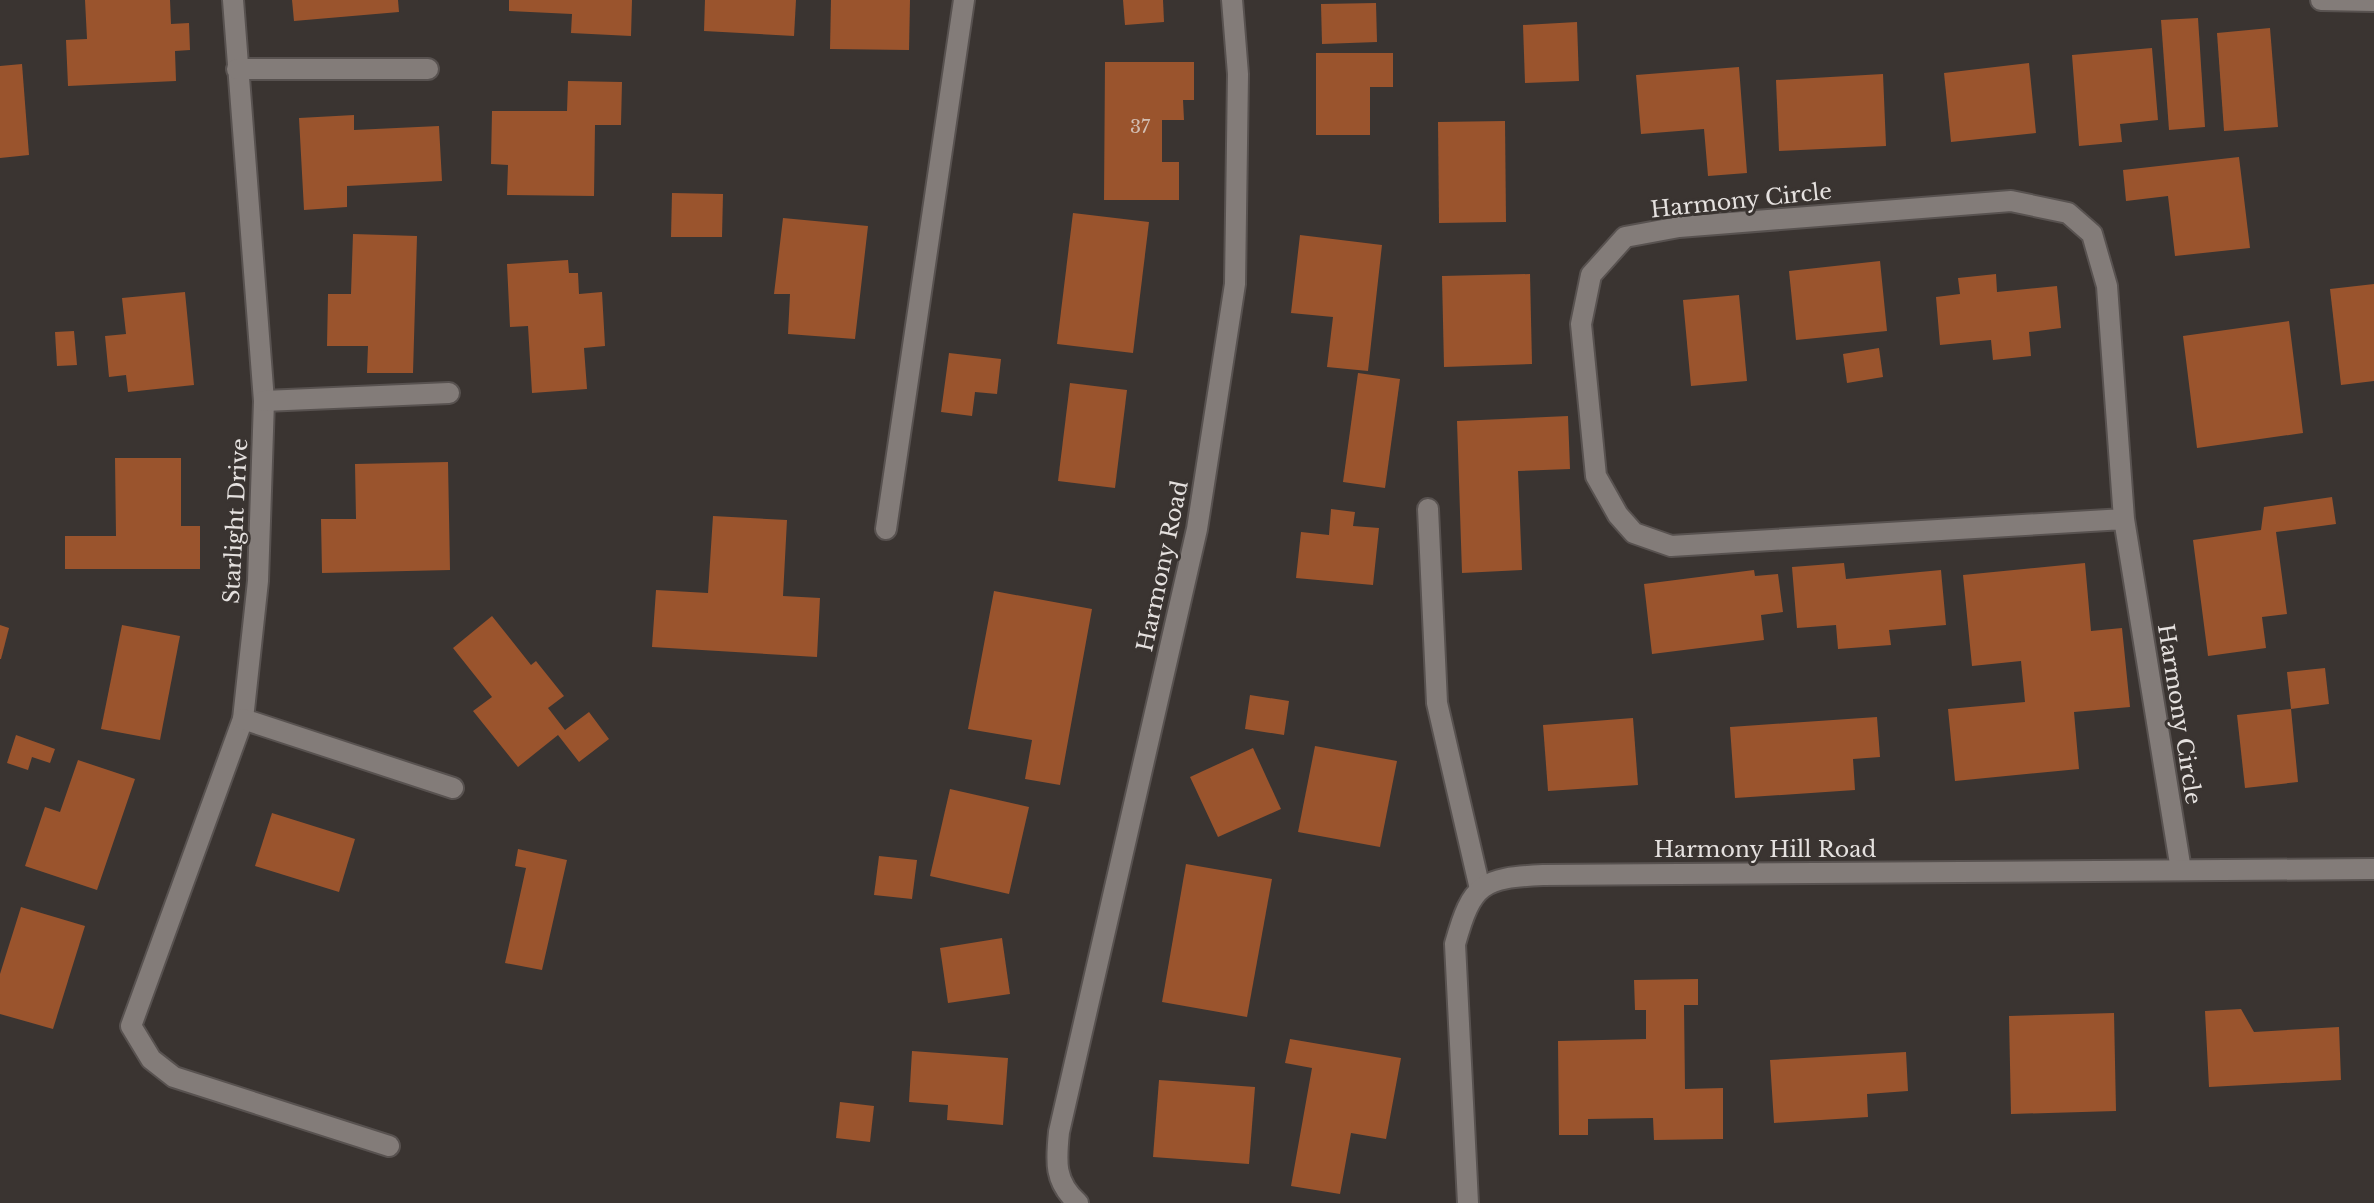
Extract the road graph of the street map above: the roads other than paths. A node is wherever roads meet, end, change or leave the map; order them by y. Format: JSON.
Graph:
{"nodes":[{"id":1,"x":233,"y":0,"type":"edge"},
{"id":2,"x":964,"y":0,"type":"edge"},
{"id":3,"x":1232,"y":0,"type":"edge"},
{"id":4,"x":2321,"y":0,"type":"edge"},
{"id":5,"x":2374,"y":1,"type":"edge"},
{"id":6,"x":237,"y":69,"type":"junction"},
{"id":7,"x":428,"y":69,"type":"dead end"},
{"id":8,"x":449,"y":393,"type":"dead end"},
{"id":9,"x":264,"y":401,"type":"junction"},
{"id":10,"x":1428,"y":509,"type":"dead end"},
{"id":11,"x":2124,"y":519,"type":"junction"},
{"id":12,"x":886,"y":529,"type":"dead end"},
{"id":13,"x":243,"y":719,"type":"junction"},
{"id":14,"x":453,"y":788,"type":"dead end"},
{"id":15,"x":2374,"y":869,"type":"edge"},
{"id":16,"x":2181,"y":870,"type":"junction"},
{"id":17,"x":1480,"y":889,"type":"junction"},
{"id":18,"x":389,"y":1146,"type":"dead end"},
{"id":19,"x":1078,"y":1203,"type":"edge"},
{"id":20,"x":1468,"y":1203,"type":"edge"}],
"edges":[{"from":1,"to":6,"type":"street","name":"Starlight Drive"},
{"from":2,"to":12,"type":"street"},
{"from":3,"to":19,"type":"street","name":"Harmony Road"},
{"from":4,"to":5,"type":"street"},
{"from":6,"to":7,"type":"street"},
{"from":6,"to":9,"type":"street","name":"Starlight Drive"},
{"from":8,"to":9,"type":"street"},
{"from":9,"to":13,"type":"street","name":"Starlight Drive"},
{"from":10,"to":17,"type":"street"},
{"from":11,"to":11,"type":"street","name":"Harmony Circle"},
{"from":11,"to":16,"type":"street","name":"Harmony Circle"},
{"from":13,"to":14,"type":"street"},
{"from":13,"to":18,"type":"street","name":"Starlight Drive"},
{"from":15,"to":16,"type":"street","name":"Harmony Hill Road"},
{"from":16,"to":17,"type":"street","name":"Harmony Hill Road"},
{"from":17,"to":20,"type":"street"}]}
